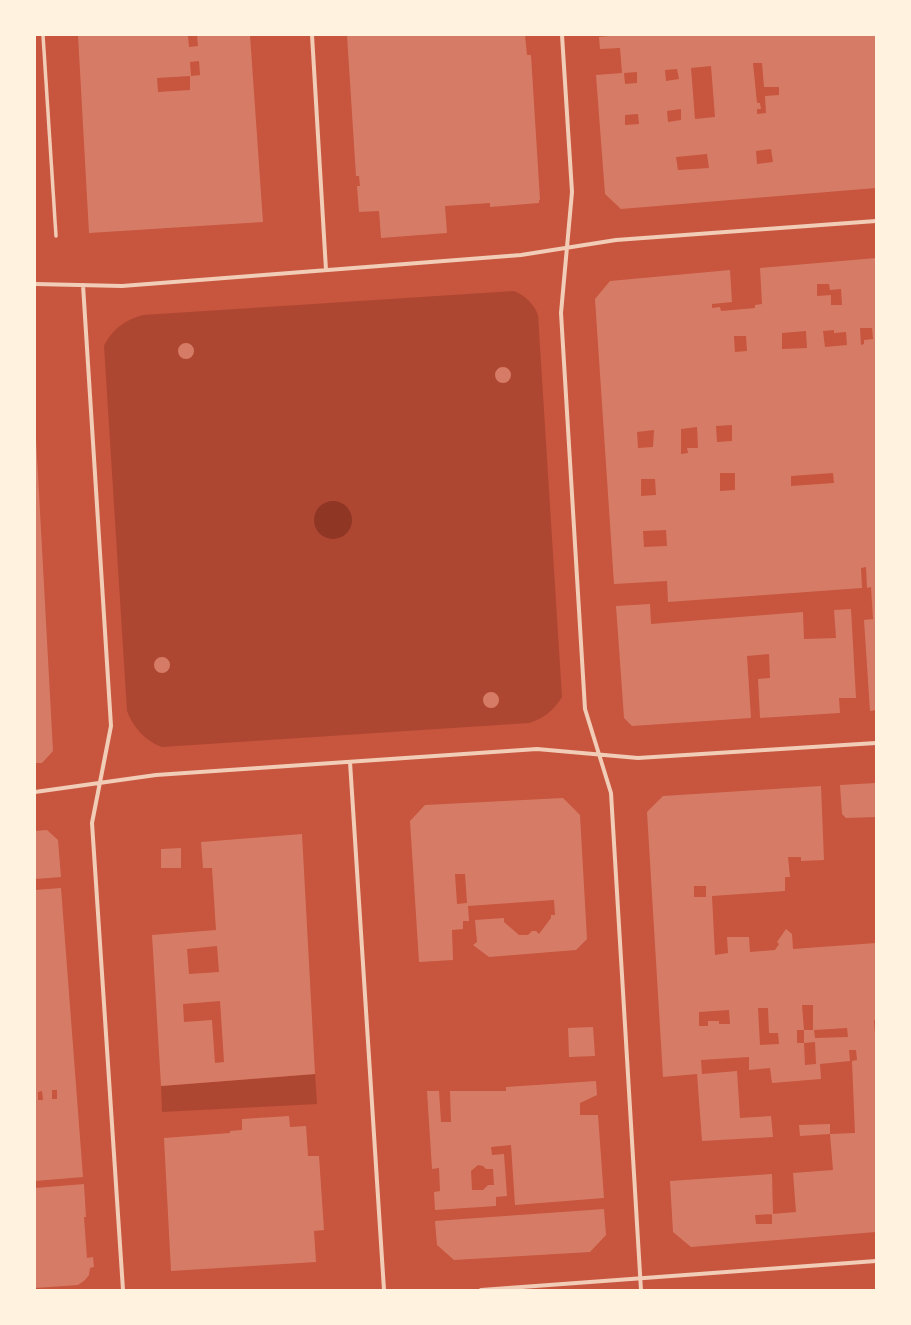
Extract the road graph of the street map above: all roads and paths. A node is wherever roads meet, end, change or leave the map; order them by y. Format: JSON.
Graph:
{"nodes":[{"id":1,"x":44,"y":35,"type":"edge"},
{"id":2,"x":312,"y":35,"type":"edge"},
{"id":3,"x":562,"y":35,"type":"edge"},
{"id":4,"x":876,"y":221,"type":"edge"},
{"id":5,"x":56,"y":236,"type":"dead end"},
{"id":6,"x":567,"y":248,"type":"junction"},
{"id":7,"x":326,"y":270,"type":"junction"},
{"id":8,"x":35,"y":284,"type":"edge"},
{"id":9,"x":84,"y":284,"type":"junction"},
{"id":10,"x":876,"y":743,"type":"edge"},
{"id":11,"x":599,"y":754,"type":"junction"},
{"id":12,"x":350,"y":762,"type":"junction"},
{"id":13,"x":100,"y":783,"type":"junction"},
{"id":14,"x":35,"y":792,"type":"edge"},
{"id":15,"x":876,"y":1261,"type":"edge"},
{"id":16,"x":640,"y":1278,"type":"junction"},
{"id":17,"x":123,"y":1290,"type":"edge"},
{"id":18,"x":384,"y":1290,"type":"edge"},
{"id":19,"x":481,"y":1290,"type":"edge"},
{"id":20,"x":641,"y":1290,"type":"edge"}],
"edges":[{"from":1,"to":5,"type":"street"},
{"from":2,"to":7,"type":"street"},
{"from":3,"to":6,"type":"street"},
{"from":4,"to":6,"type":"street"},
{"from":6,"to":7,"type":"street"},
{"from":6,"to":11,"type":"street"},
{"from":7,"to":9,"type":"street"},
{"from":8,"to":9,"type":"street"},
{"from":9,"to":13,"type":"street"},
{"from":10,"to":11,"type":"street"},
{"from":11,"to":12,"type":"street"},
{"from":11,"to":16,"type":"street"},
{"from":12,"to":13,"type":"street"},
{"from":12,"to":18,"type":"street"},
{"from":13,"to":14,"type":"street"},
{"from":13,"to":17,"type":"street"},
{"from":15,"to":16,"type":"street"},
{"from":16,"to":19,"type":"street"},
{"from":16,"to":20,"type":"street"}]}
